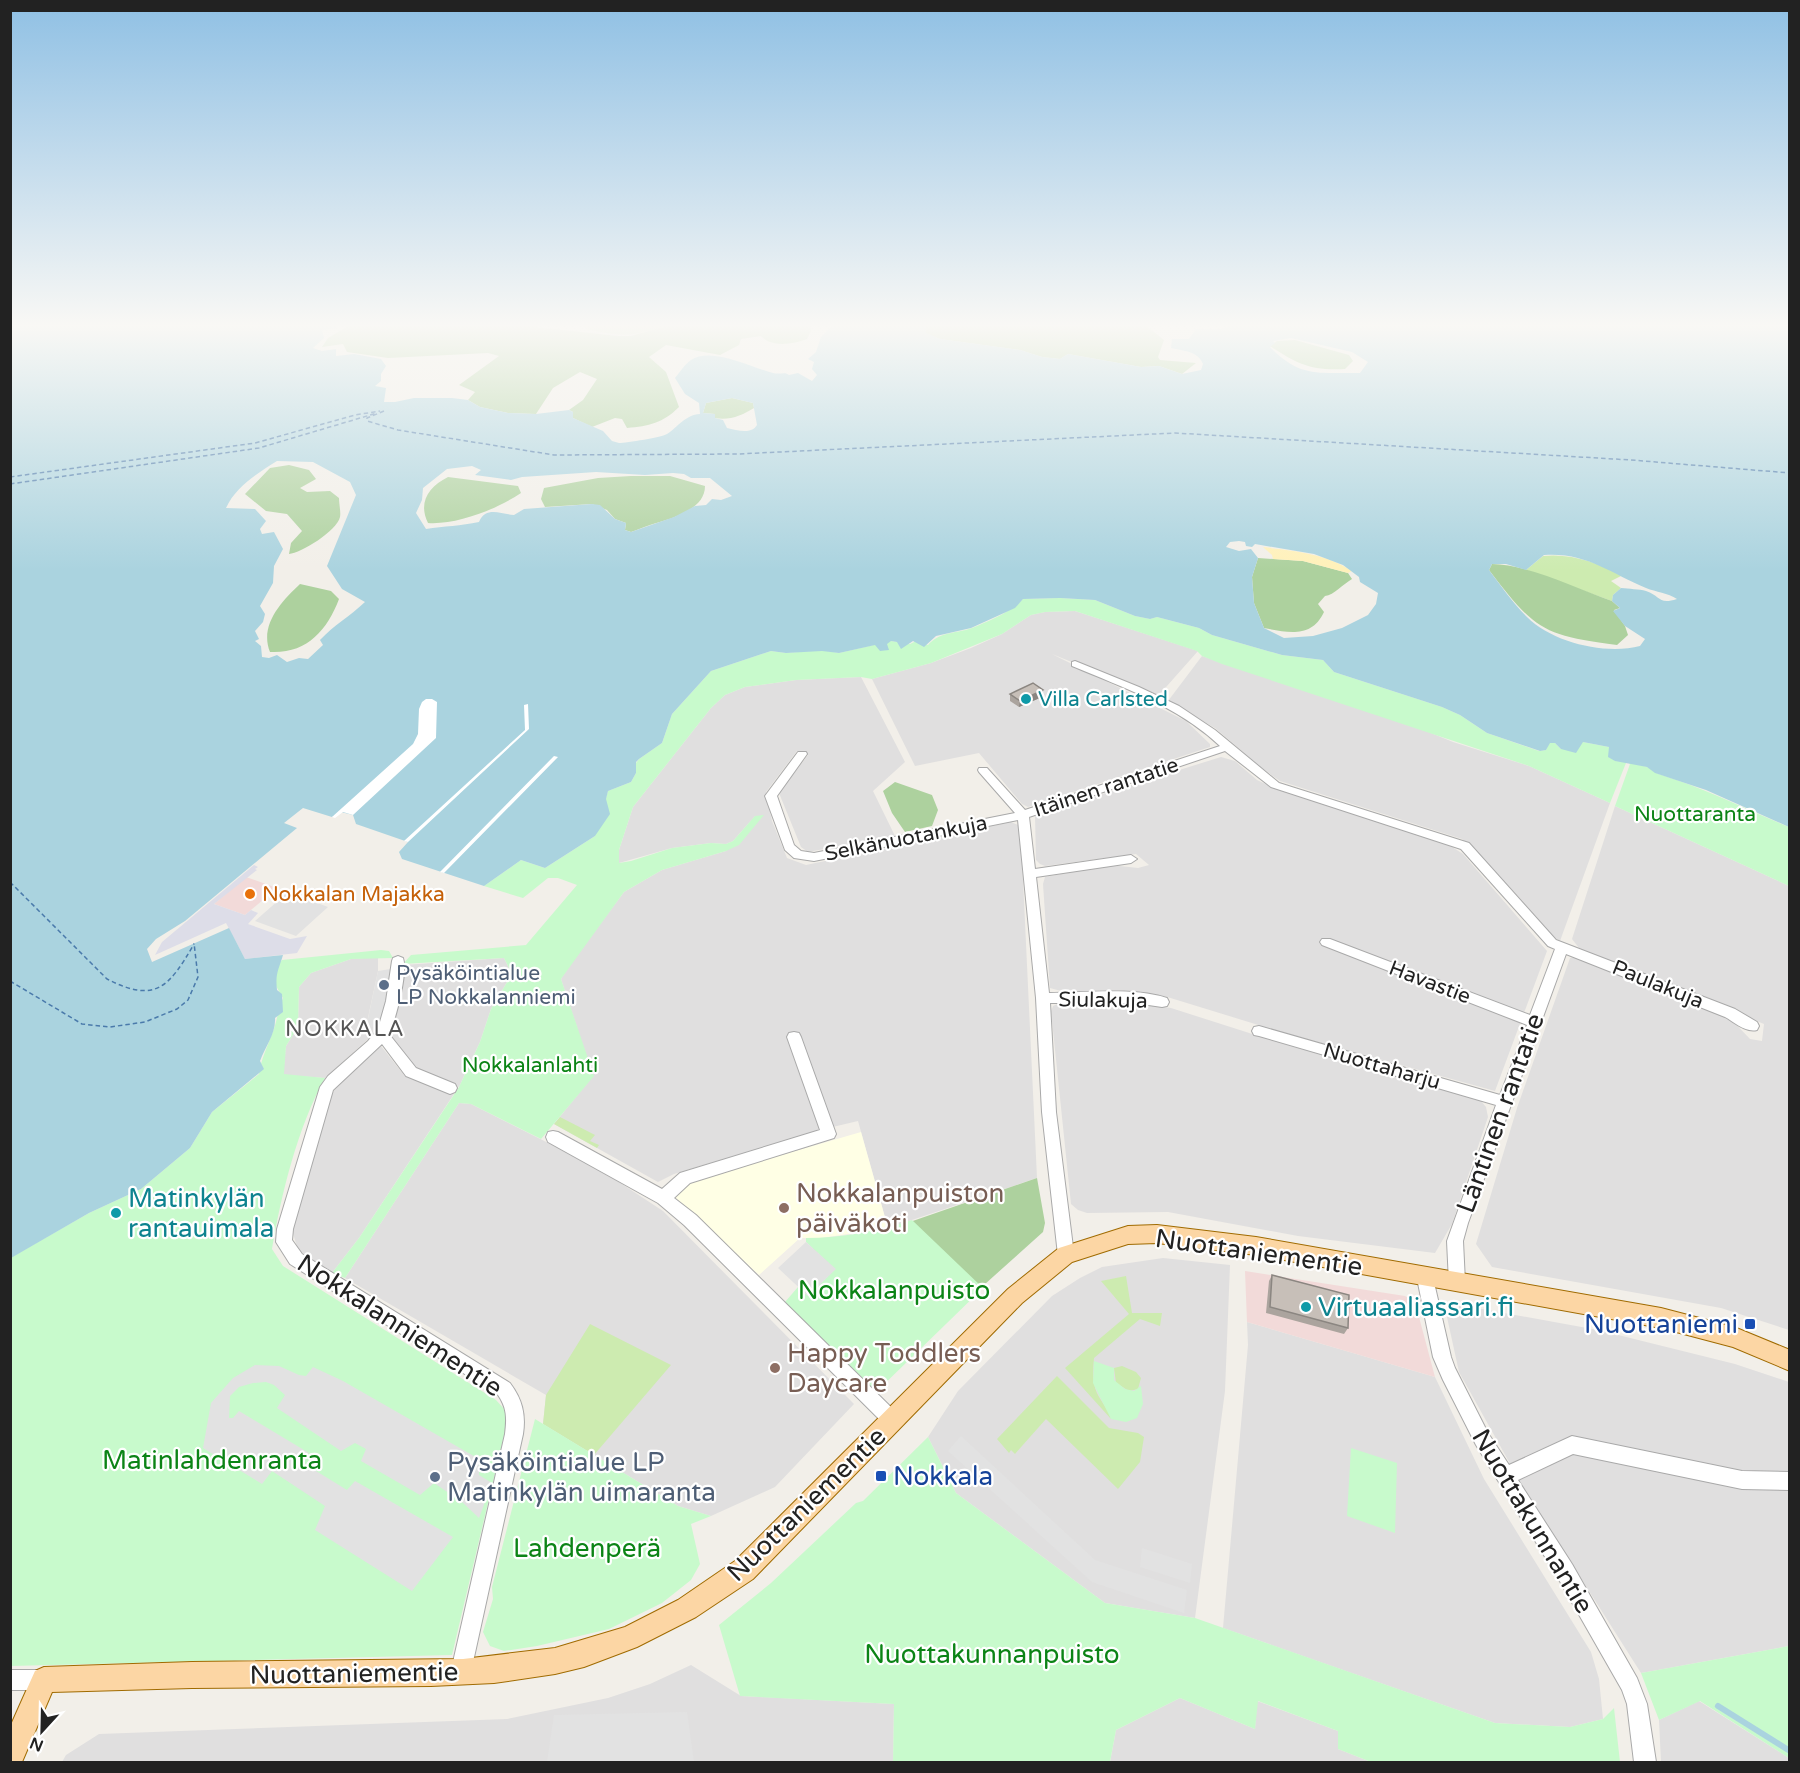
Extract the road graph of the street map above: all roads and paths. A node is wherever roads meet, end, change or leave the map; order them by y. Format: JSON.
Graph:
{"nodes":[{"id":1,"x":1075,"y":663,"type":"dead end"},
{"id":2,"x":1227,"y":747,"type":"junction"},
{"id":3,"x":802,"y":754,"type":"dead end"},
{"id":4,"x":983,"y":770,"type":"dead end"},
{"id":5,"x":1023,"y":815,"type":"junction"},
{"id":6,"x":1131,"y":859,"type":"dead end"},
{"id":7,"x":1030,"y":874,"type":"junction"},
{"id":8,"x":1326,"y":942,"type":"dead end"},
{"id":9,"x":1562,"y":947,"type":"junction"},
{"id":10,"x":398,"y":961,"type":"dead end"},
{"id":11,"x":1043,"y":999,"type":"junction"},
{"id":12,"x":1162,"y":1002,"type":"dead end"},
{"id":13,"x":1534,"y":1022,"type":"junction"},
{"id":14,"x":1752,"y":1026,"type":"dead end"},
{"id":15,"x":1259,"y":1031,"type":"dead end"},
{"id":16,"x":380,"y":1037,"type":"junction"},
{"id":17,"x":794,"y":1037,"type":"dead end"},
{"id":18,"x":450,"y":1088,"type":"dead end"},
{"id":19,"x":1505,"y":1102,"type":"junction"},
{"id":20,"x":553,"y":1137,"type":"dead end"},
{"id":21,"x":663,"y":1198,"type":"junction"},
{"id":22,"x":1066,"y":1255,"type":"junction"},
{"id":23,"x":1425,"y":1278,"type":"junction"},
{"id":24,"x":1457,"y":1282,"type":"junction"},
{"id":25,"x":1790,"y":1361,"type":"edge"},
{"id":26,"x":892,"y":1420,"type":"junction"},
{"id":27,"x":1506,"y":1476,"type":"junction"},
{"id":28,"x":1789,"y":1481,"type":"edge"},
{"id":29,"x":461,"y":1671,"type":"junction"},
{"id":30,"x":10,"y":1680,"type":"edge"},
{"id":31,"x":44,"y":1680,"type":"junction"},
{"id":32,"x":10,"y":1760,"type":"edge"},
{"id":33,"x":1645,"y":1762,"type":"edge"}],
"edges":[{"from":1,"to":2,"type":"street"},
{"from":2,"to":5,"type":"street","name":"Itäinen rantatie"},
{"from":2,"to":9,"type":"street"},
{"from":3,"to":5,"type":"street","name":"Selkänuotankuja"},
{"from":4,"to":5,"type":"street"},
{"from":5,"to":7,"type":"street","name":"Itäinen rantatie"},
{"from":6,"to":7,"type":"street"},
{"from":7,"to":11,"type":"street","name":"Itäinen rantatie"},
{"from":8,"to":13,"type":"street","name":"Havastie"},
{"from":9,"to":13,"type":"street","name":"Läntinen rantatie"},
{"from":9,"to":14,"type":"street","name":"Paulakuja"},
{"from":10,"to":16,"type":"street"},
{"from":11,"to":12,"type":"street","name":"Siulakuja"},
{"from":11,"to":22,"type":"street","name":"Itäinen rantatie"},
{"from":13,"to":19,"type":"street","name":"Läntinen rantatie"},
{"from":15,"to":19,"type":"street","name":"Nuottaharju"},
{"from":16,"to":18,"type":"street"},
{"from":16,"to":29,"type":"street","name":"Nokkalanniementie"},
{"from":17,"to":21,"type":"street"},
{"from":19,"to":24,"type":"street","name":"Läntinen rantatie"},
{"from":20,"to":21,"type":"street"},
{"from":21,"to":26,"type":"street"},
{"from":22,"to":23,"type":"main road","name":"Nuottaniementie"},
{"from":22,"to":26,"type":"main road","name":"Nuottaniementie"},
{"from":23,"to":24,"type":"main road","name":"Nuottaniementie"},
{"from":23,"to":27,"type":"street","name":"Nuottakunnantie"},
{"from":24,"to":25,"type":"main road","name":"Nuottaniementie"},
{"from":26,"to":29,"type":"main road","name":"Nuottaniementie"},
{"from":27,"to":28,"type":"street"},
{"from":27,"to":33,"type":"street","name":"Nuottakunnantie"},
{"from":29,"to":31,"type":"main road","name":"Nuottaniementie"},
{"from":30,"to":31,"type":"street"},
{"from":31,"to":32,"type":"main road"}]}
